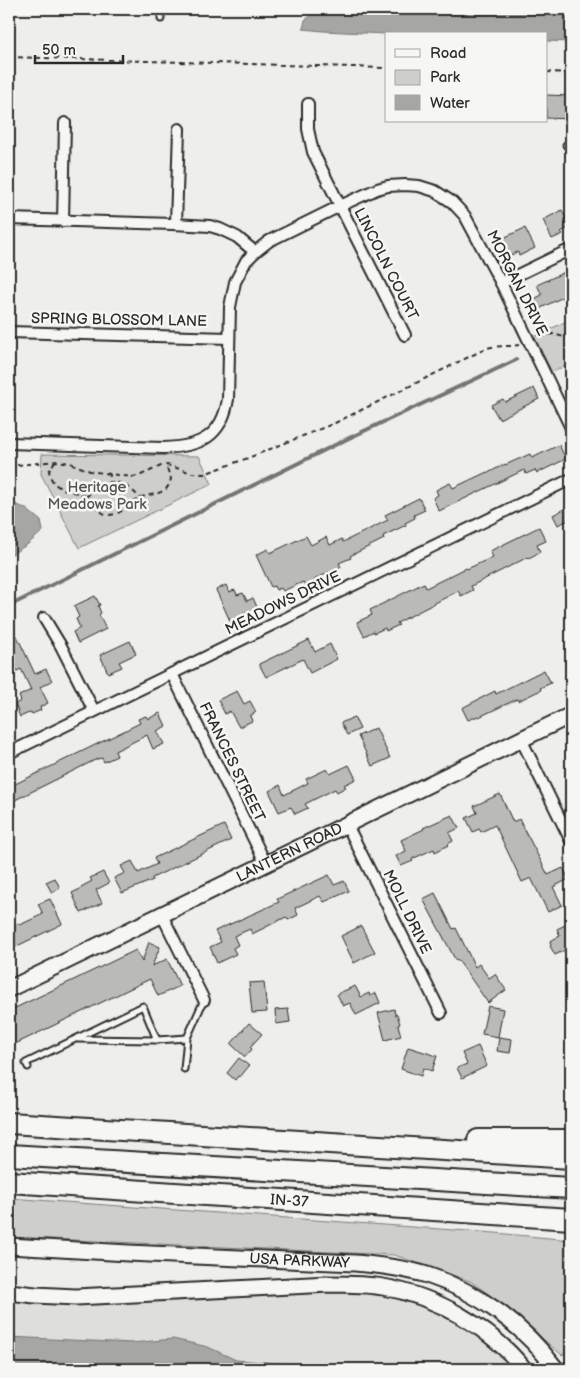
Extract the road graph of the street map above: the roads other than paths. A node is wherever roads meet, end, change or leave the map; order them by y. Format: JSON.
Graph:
{"nodes":[{"id":1,"x":160,"y":9,"type":"edge"},
{"id":2,"x":161,"y":19,"type":"dead end"},
{"id":3,"x":308,"y":104,"type":"dead end"},
{"id":4,"x":65,"y":123,"type":"dead end"},
{"id":5,"x":179,"y":129,"type":"dead end"},
{"id":6,"x":340,"y":206,"type":"junction"},
{"id":7,"x":9,"y":219,"type":"edge"},
{"id":8,"x":63,"y":221,"type":"junction"},
{"id":9,"x":176,"y":224,"type":"junction"},
{"id":10,"x":571,"y":249,"type":"edge"},
{"id":11,"x":255,"y":252,"type":"junction"},
{"id":12,"x":501,"y":283,"type":"junction"},
{"id":13,"x":9,"y":332,"type":"edge"},
{"id":14,"x":405,"y":335,"type":"dead end"},
{"id":15,"x":229,"y":338,"type":"junction"},
{"id":16,"x":571,"y":428,"type":"edge"},
{"id":17,"x":9,"y":443,"type":"edge"},
{"id":18,"x":571,"y":479,"type":"edge"},
{"id":19,"x":44,"y":618,"type":"dead end"},
{"id":20,"x":172,"y":674,"type":"junction"},
{"id":21,"x":94,"y":711,"type":"junction"},
{"id":22,"x":571,"y":715,"type":"edge"},
{"id":23,"x":521,"y":739,"type":"junction"},
{"id":24,"x":9,"y":753,"type":"edge"},
{"id":25,"x":347,"y":824,"type":"junction"},
{"id":26,"x":571,"y":841,"type":"edge"},
{"id":27,"x":266,"y":864,"type":"junction"},
{"id":28,"x":162,"y":914,"type":"junction"},
{"id":29,"x":9,"y":989,"type":"edge"},
{"id":30,"x":204,"y":1000,"type":"joint"},
{"id":31,"x":441,"y":1013,"type":"dead end"},
{"id":32,"x":187,"y":1038,"type":"junction"},
{"id":33,"x":76,"y":1039,"type":"junction"},
{"id":34,"x":157,"y":1040,"type":"junction"},
{"id":35,"x":28,"y":1068,"type":"dead end"},
{"id":36,"x":184,"y":1069,"type":"dead end"},
{"id":37,"x":9,"y":1123,"type":"edge"},
{"id":38,"x":273,"y":1139,"type":"junction"},
{"id":39,"x":571,"y":1140,"type":"edge"},
{"id":40,"x":9,"y":1155,"type":"edge"},
{"id":41,"x":571,"y":1158,"type":"edge"},
{"id":42,"x":9,"y":1182,"type":"edge"},
{"id":43,"x":571,"y":1188,"type":"edge"},
{"id":44,"x":571,"y":1219,"type":"edge"},
{"id":45,"x":9,"y":1246,"type":"edge"},
{"id":46,"x":9,"y":1292,"type":"edge"},
{"id":47,"x":571,"y":1363,"type":"edge"},
{"id":48,"x":524,"y":1369,"type":"edge"},
{"id":49,"x":556,"y":1369,"type":"edge"},
{"id":50,"x":561,"y":1369,"type":"edge"}],
"edges":[{"from":1,"to":2,"type":"lane"},
{"from":3,"to":6,"type":"street","name":"LINCOLN COURT"},
{"from":4,"to":8,"type":"street"},
{"from":5,"to":9,"type":"street"},
{"from":6,"to":11,"type":"street","name":"MORGAN DRIVE"},
{"from":6,"to":12,"type":"street","name":"MORGAN DRIVE"},
{"from":6,"to":14,"type":"street","name":"LINCOLN COURT"},
{"from":7,"to":8,"type":"street"},
{"from":8,"to":9,"type":"street"},
{"from":9,"to":11,"type":"street"},
{"from":10,"to":12,"type":"street"},
{"from":11,"to":15,"type":"street","name":"MORGAN DRIVE"},
{"from":12,"to":16,"type":"street","name":"MORGAN DRIVE"},
{"from":13,"to":15,"type":"street","name":"SPRING BLOSSOM LANE"},
{"from":15,"to":17,"type":"street","name":"MORGAN DRIVE"},
{"from":18,"to":20,"type":"street","name":"MEADOWS DRIVE"},
{"from":19,"to":21,"type":"street"},
{"from":20,"to":21,"type":"street","name":"MEADOWS DRIVE"},
{"from":20,"to":27,"type":"street","name":"FRANCES STREET"},
{"from":21,"to":24,"type":"street","name":"MEADOWS DRIVE"},
{"from":22,"to":23,"type":"street","name":"LANTERN ROAD"},
{"from":23,"to":25,"type":"street","name":"LANTERN ROAD"},
{"from":23,"to":26,"type":"street"},
{"from":25,"to":27,"type":"street","name":"LANTERN ROAD"},
{"from":25,"to":31,"type":"street","name":"MOLL DRIVE"},
{"from":27,"to":28,"type":"street","name":"LANTERN ROAD"},
{"from":28,"to":29,"type":"street","name":"LANTERN ROAD"},
{"from":28,"to":30,"type":"street"},
{"from":30,"to":32,"type":"lane"},
{"from":32,"to":34,"type":"lane"},
{"from":32,"to":36,"type":"lane"},
{"from":33,"to":34,"type":"lane"},
{"from":33,"to":34,"type":"lane"},
{"from":33,"to":35,"type":"lane"},
{"from":37,"to":38,"type":"highway"},
{"from":38,"to":39,"type":"highway"},
{"from":38,"to":41,"type":"highway"},
{"from":40,"to":43,"type":"highway"},
{"from":42,"to":44,"type":"highway","name":"IN-37"},
{"from":45,"to":49,"type":"street","name":"USA PARKWAY"},
{"from":46,"to":48,"type":"street","name":"USA PARKWAY"},
{"from":47,"to":50,"type":"lane"}]}
